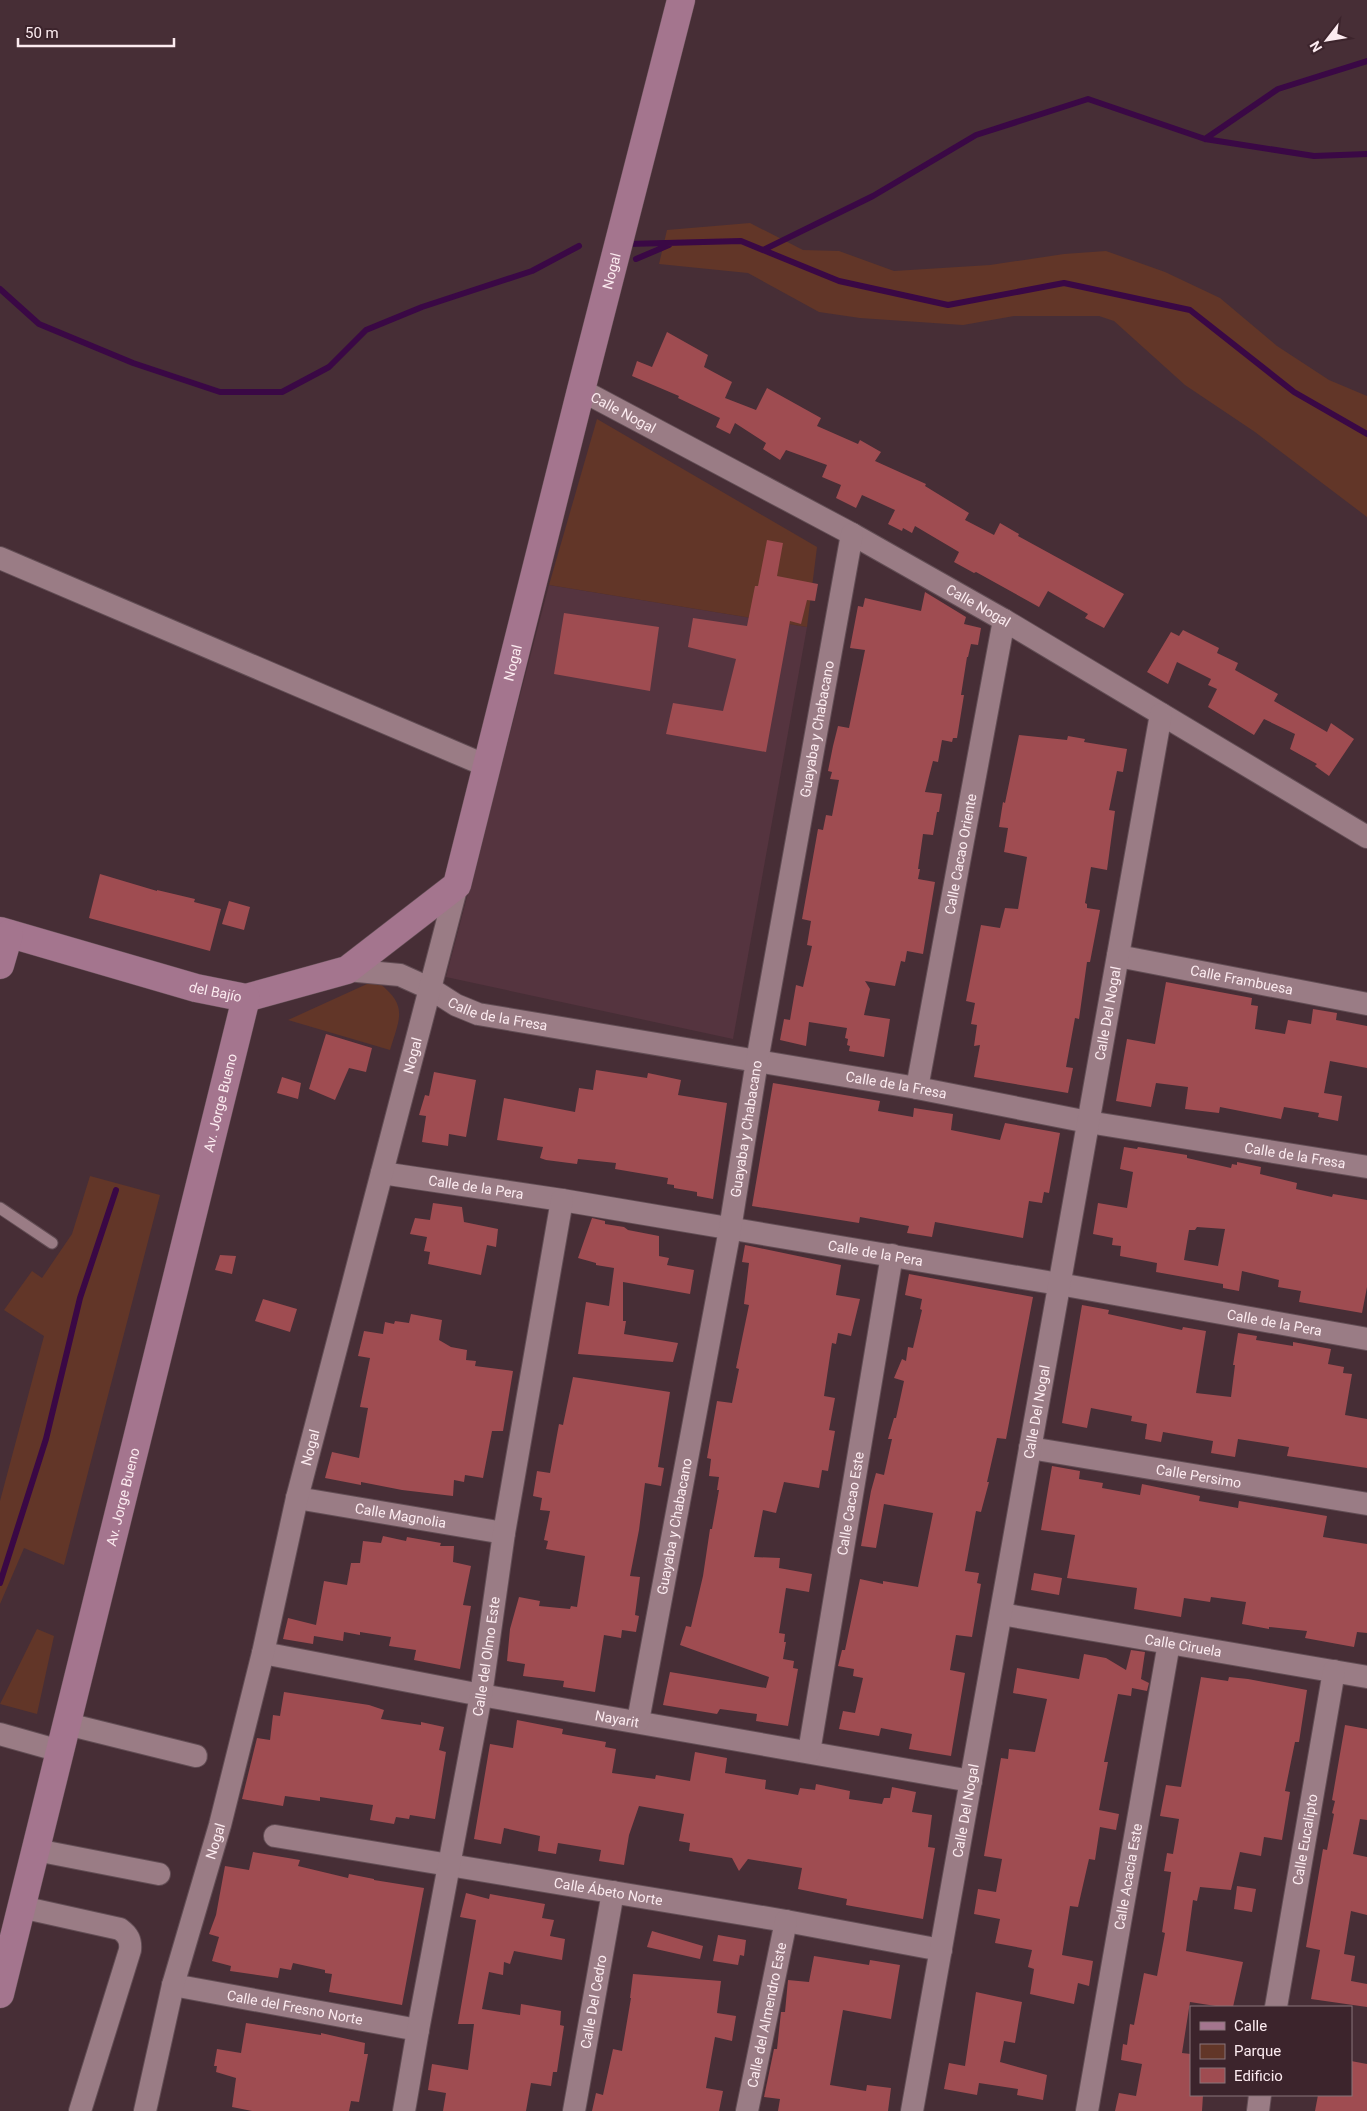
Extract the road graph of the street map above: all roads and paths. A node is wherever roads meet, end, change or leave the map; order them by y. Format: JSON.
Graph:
{"nodes":[{"id":1,"x":681,"y":0,"type":"edge"},
{"id":2,"x":581,"y":390,"type":"junction"},
{"id":3,"x":852,"y":534,"type":"junction"},
{"id":4,"x":0,"y":558,"type":"edge"},
{"id":5,"x":1004,"y":620,"type":"junction"},
{"id":6,"x":1161,"y":714,"type":"junction"},
{"id":7,"x":487,"y":766,"type":"junction"},
{"id":8,"x":1367,"y":837,"type":"edge"},
{"id":9,"x":457,"y":885,"type":"junction"},
{"id":10,"x":5,"y":933,"type":"edge"},
{"id":11,"x":1118,"y":956,"type":"junction"},
{"id":12,"x":0,"y":965,"type":"edge"},
{"id":13,"x":347,"y":970,"type":"junction"},
{"id":14,"x":431,"y":989,"type":"junction"},
{"id":15,"x":246,"y":998,"type":"junction"},
{"id":16,"x":1367,"y":1004,"type":"edge"},
{"id":17,"x":756,"y":1061,"type":"junction"},
{"id":18,"x":917,"y":1088,"type":"junction"},
{"id":19,"x":1088,"y":1122,"type":"junction"},
{"id":20,"x":1367,"y":1167,"type":"edge"},
{"id":21,"x":382,"y":1174,"type":"junction"},
{"id":22,"x":562,"y":1200,"type":"junction"},
{"id":23,"x":0,"y":1208,"type":"edge"},
{"id":24,"x":730,"y":1230,"type":"junction"},
{"id":25,"x":52,"y":1242,"type":"dead end"},
{"id":26,"x":892,"y":1255,"type":"junction"},
{"id":27,"x":1059,"y":1284,"type":"junction"},
{"id":28,"x":1367,"y":1339,"type":"edge"},
{"id":29,"x":1030,"y":1448,"type":"junction"},
{"id":30,"x":297,"y":1498,"type":"junction"},
{"id":31,"x":1367,"y":1504,"type":"edge"},
{"id":32,"x":504,"y":1533,"type":"junction"},
{"id":33,"x":1001,"y":1614,"type":"junction"},
{"id":34,"x":1169,"y":1643,"type":"junction"},
{"id":35,"x":263,"y":1653,"type":"junction"},
{"id":36,"x":1334,"y":1671,"type":"junction"},
{"id":37,"x":1367,"y":1677,"type":"edge"},
{"id":38,"x":481,"y":1694,"type":"junction"},
{"id":39,"x":638,"y":1722,"type":"junction"},
{"id":40,"x":67,"y":1724,"type":"junction"},
{"id":41,"x":0,"y":1734,"type":"edge"},
{"id":42,"x":60,"y":1750,"type":"junction"},
{"id":43,"x":809,"y":1752,"type":"junction"},
{"id":44,"x":196,"y":1756,"type":"dead end"},
{"id":45,"x":971,"y":1781,"type":"junction"},
{"id":46,"x":275,"y":1836,"type":"dead end"},
{"id":47,"x":36,"y":1850,"type":"junction"},
{"id":48,"x":450,"y":1866,"type":"junction"},
{"id":49,"x":159,"y":1874,"type":"dead end"},
{"id":50,"x":613,"y":1892,"type":"junction"},
{"id":51,"x":22,"y":1907,"type":"junction"},
{"id":52,"x":786,"y":1921,"type":"junction"},
{"id":53,"x":940,"y":1950,"type":"junction"},
{"id":54,"x":173,"y":1985,"type":"junction"},
{"id":55,"x":0,"y":1994,"type":"edge"},
{"id":56,"x":1276,"y":2006,"type":"edge"},
{"id":57,"x":418,"y":2030,"type":"junction"},
{"id":58,"x":1260,"y":2096,"type":"edge"},
{"id":59,"x":80,"y":2111,"type":"edge"},
{"id":60,"x":145,"y":2111,"type":"edge"},
{"id":61,"x":404,"y":2111,"type":"edge"},
{"id":62,"x":574,"y":2111,"type":"edge"},
{"id":63,"x":747,"y":2111,"type":"edge"},
{"id":64,"x":912,"y":2111,"type":"edge"},
{"id":65,"x":1087,"y":2111,"type":"edge"},
{"id":66,"x":1258,"y":2111,"type":"edge"}],
"edges":[{"from":1,"to":2,"type":"street","name":"Nogal"},
{"from":2,"to":3,"type":"street","name":"Calle Nogal"},
{"from":2,"to":7,"type":"street","name":"Nogal"},
{"from":3,"to":5,"type":"street","name":"Calle Nogal"},
{"from":3,"to":17,"type":"street","name":"Guayaba y Chabacano"},
{"from":4,"to":7,"type":"street"},
{"from":5,"to":6,"type":"street","name":"Calle Nogal"},
{"from":5,"to":18,"type":"street","name":"Calle Cacao Oriente"},
{"from":6,"to":8,"type":"street","name":"Calle Nogal"},
{"from":6,"to":11,"type":"street","name":"Calle Del Nogal"},
{"from":7,"to":9,"type":"street","name":"Nogal"},
{"from":9,"to":13,"type":"street"},
{"from":9,"to":14,"type":"street","name":"Nogal"},
{"from":10,"to":12,"type":"street"},
{"from":10,"to":15,"type":"street","name":"del Bajío"},
{"from":11,"to":16,"type":"street","name":"Calle Frambuesa"},
{"from":11,"to":19,"type":"street","name":"Calle Del Nogal"},
{"from":13,"to":14,"type":"street","name":"del Bajío"},
{"from":13,"to":15,"type":"street","name":"del Bajío"},
{"from":14,"to":17,"type":"street","name":"Calle de la Fresa"},
{"from":14,"to":21,"type":"street","name":"Nogal"},
{"from":15,"to":40,"type":"street","name":"Av. Jorge Bueno"},
{"from":17,"to":18,"type":"street","name":"Calle de la Fresa"},
{"from":17,"to":24,"type":"street","name":"Guayaba y Chabacano"},
{"from":18,"to":19,"type":"street","name":"Calle de la Fresa"},
{"from":19,"to":20,"type":"street","name":"Calle de la Fresa"},
{"from":19,"to":27,"type":"street","name":"Calle Del Nogal"},
{"from":21,"to":22,"type":"street","name":"Calle de la Pera"},
{"from":21,"to":30,"type":"street","name":"Nogal"},
{"from":22,"to":24,"type":"street","name":"Calle de la Pera"},
{"from":22,"to":32,"type":"street","name":"Calle del Olmo Este"},
{"from":23,"to":25,"type":"lane"},
{"from":24,"to":26,"type":"street","name":"Calle de la Pera"},
{"from":24,"to":39,"type":"street","name":"Guayaba y Chabacano"},
{"from":26,"to":27,"type":"street","name":"Calle de la Pera"},
{"from":26,"to":43,"type":"street","name":"Calle Cacao Este"},
{"from":27,"to":28,"type":"street","name":"Calle de la Pera"},
{"from":27,"to":29,"type":"street","name":"Calle Del Nogal"},
{"from":29,"to":31,"type":"street","name":"Calle Persimo"},
{"from":29,"to":33,"type":"street","name":"Calle Del Nogal"},
{"from":30,"to":32,"type":"street","name":"Calle Magnolia"},
{"from":30,"to":35,"type":"street","name":"Nogal"},
{"from":32,"to":38,"type":"street","name":"Calle del Olmo Este"},
{"from":33,"to":34,"type":"street","name":"Calle Ciruela"},
{"from":33,"to":45,"type":"street","name":"Calle Del Nogal"},
{"from":34,"to":36,"type":"street","name":"Calle Ciruela"},
{"from":34,"to":65,"type":"street","name":"Calle Acacia Este"},
{"from":35,"to":38,"type":"street","name":"Nayarit"},
{"from":35,"to":54,"type":"street","name":"Nogal"},
{"from":36,"to":37,"type":"street","name":"Calle Ciruela"},
{"from":36,"to":56,"type":"street","name":"Calle Eucalipto"},
{"from":38,"to":39,"type":"street","name":"Nayarit"},
{"from":38,"to":48,"type":"street","name":"Calle del Olmo Este"},
{"from":39,"to":43,"type":"street","name":"Nayarit"},
{"from":40,"to":42,"type":"street","name":"Av. Jorge Bueno"},
{"from":40,"to":44,"type":"street"},
{"from":41,"to":42,"type":"street"},
{"from":42,"to":47,"type":"street","name":"Av. Jorge Bueno"},
{"from":43,"to":45,"type":"street","name":"Nayarit"},
{"from":45,"to":53,"type":"street","name":"Calle Del Nogal"},
{"from":46,"to":48,"type":"street","name":"Calle Ábeto Norte"},
{"from":47,"to":49,"type":"street"},
{"from":47,"to":51,"type":"street","name":"Av. Jorge Bueno"},
{"from":48,"to":50,"type":"street","name":"Calle Ábeto Norte"},
{"from":48,"to":57,"type":"street","name":"Calle del Olmo Este"},
{"from":50,"to":52,"type":"street","name":"Calle Ábeto Norte"},
{"from":50,"to":62,"type":"street","name":"Calle Del Cedro"},
{"from":51,"to":55,"type":"street","name":"Av. Jorge Bueno"},
{"from":51,"to":59,"type":"street"},
{"from":52,"to":53,"type":"street","name":"Calle Ábeto Norte"},
{"from":52,"to":63,"type":"street","name":"Calle del Almendro Este"},
{"from":53,"to":64,"type":"street","name":"Calle Del Nogal"},
{"from":54,"to":57,"type":"street","name":"Calle del Fresno Norte"},
{"from":54,"to":60,"type":"street","name":"Nogal"},
{"from":57,"to":61,"type":"street","name":"Calle del Olmo Este"},
{"from":58,"to":66,"type":"street"}]}
